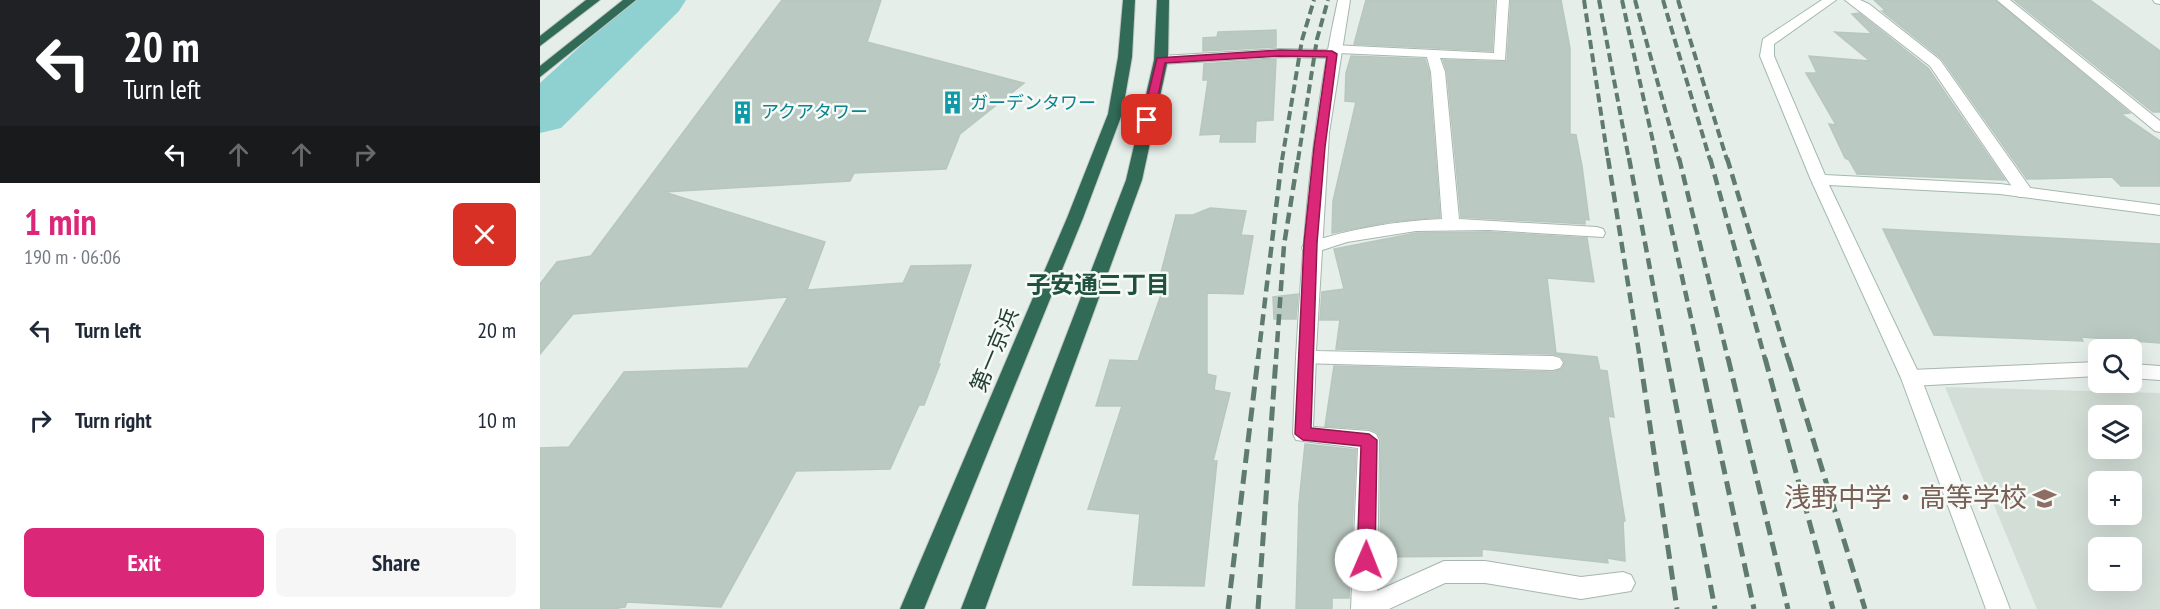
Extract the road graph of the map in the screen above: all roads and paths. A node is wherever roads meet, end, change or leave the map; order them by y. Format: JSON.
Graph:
{"nodes":[{"id":1,"x":594,"y":0,"type":"edge"},
{"id":2,"x":630,"y":0,"type":"edge"},
{"id":3,"x":640,"y":0,"type":"edge"},
{"id":4,"x":1129,"y":0,"type":"edge"},
{"id":5,"x":1163,"y":0,"type":"edge"},
{"id":6,"x":1344,"y":0,"type":"edge"},
{"id":7,"x":1503,"y":0,"type":"edge"},
{"id":8,"x":1830,"y":0,"type":"edge"},
{"id":9,"x":1851,"y":0,"type":"edge"},
{"id":10,"x":2003,"y":0,"type":"edge"},
{"id":11,"x":540,"y":42,"type":"edge"},
{"id":12,"x":1333,"y":51,"type":"junction"},
{"id":13,"x":1432,"y":53,"type":"junction"},
{"id":14,"x":1161,"y":60,"type":"junction"},
{"id":15,"x":544,"y":70,"type":"edge"},
{"id":16,"x":2160,"y":128,"type":"edge"},
{"id":17,"x":1819,"y":180,"type":"junction"},
{"id":18,"x":2025,"y":193,"type":"junction"},
{"id":19,"x":2160,"y":210,"type":"edge"},
{"id":20,"x":1451,"y":223,"type":"junction"},
{"id":21,"x":1597,"y":232,"type":"dead end"},
{"id":22,"x":1310,"y":248,"type":"junction"},
{"id":23,"x":1306,"y":358,"type":"junction"},
{"id":24,"x":1553,"y":363,"type":"dead end"},
{"id":25,"x":2088,"y":369,"type":"edge"},
{"id":26,"x":2142,"y":372,"type":"edge"},
{"id":27,"x":2160,"y":373,"type":"edge"},
{"id":28,"x":1911,"y":378,"type":"junction"},
{"id":29,"x":1623,"y":582,"type":"dead end"},
{"id":30,"x":1364,"y":608,"type":"edge"},
{"id":31,"x":912,"y":609,"type":"edge"},
{"id":32,"x":973,"y":609,"type":"edge"},
{"id":33,"x":1998,"y":609,"type":"edge"}],
"edges":[{"from":1,"to":11,"type":"highway"},
{"from":2,"to":15,"type":"highway"},
{"from":3,"to":15,"type":"highway"},
{"from":4,"to":31,"type":"highway","name":"第一京浜"},
{"from":5,"to":14,"type":"highway"},
{"from":6,"to":12,"type":"street"},
{"from":7,"to":13,"type":"street"},
{"from":8,"to":17,"type":"street"},
{"from":9,"to":18,"type":"street"},
{"from":10,"to":16,"type":"street"},
{"from":12,"to":13,"type":"street"},
{"from":12,"to":14,"type":"street"},
{"from":12,"to":22,"type":"street"},
{"from":13,"to":20,"type":"street"},
{"from":14,"to":32,"type":"highway"},
{"from":17,"to":18,"type":"street"},
{"from":17,"to":28,"type":"street"},
{"from":18,"to":19,"type":"street"},
{"from":20,"to":21,"type":"street"},
{"from":20,"to":22,"type":"street"},
{"from":22,"to":23,"type":"street"},
{"from":23,"to":24,"type":"street"},
{"from":23,"to":30,"type":"street"},
{"from":25,"to":28,"type":"street"},
{"from":26,"to":27,"type":"street"},
{"from":28,"to":33,"type":"street"},
{"from":29,"to":30,"type":"street"}]}
